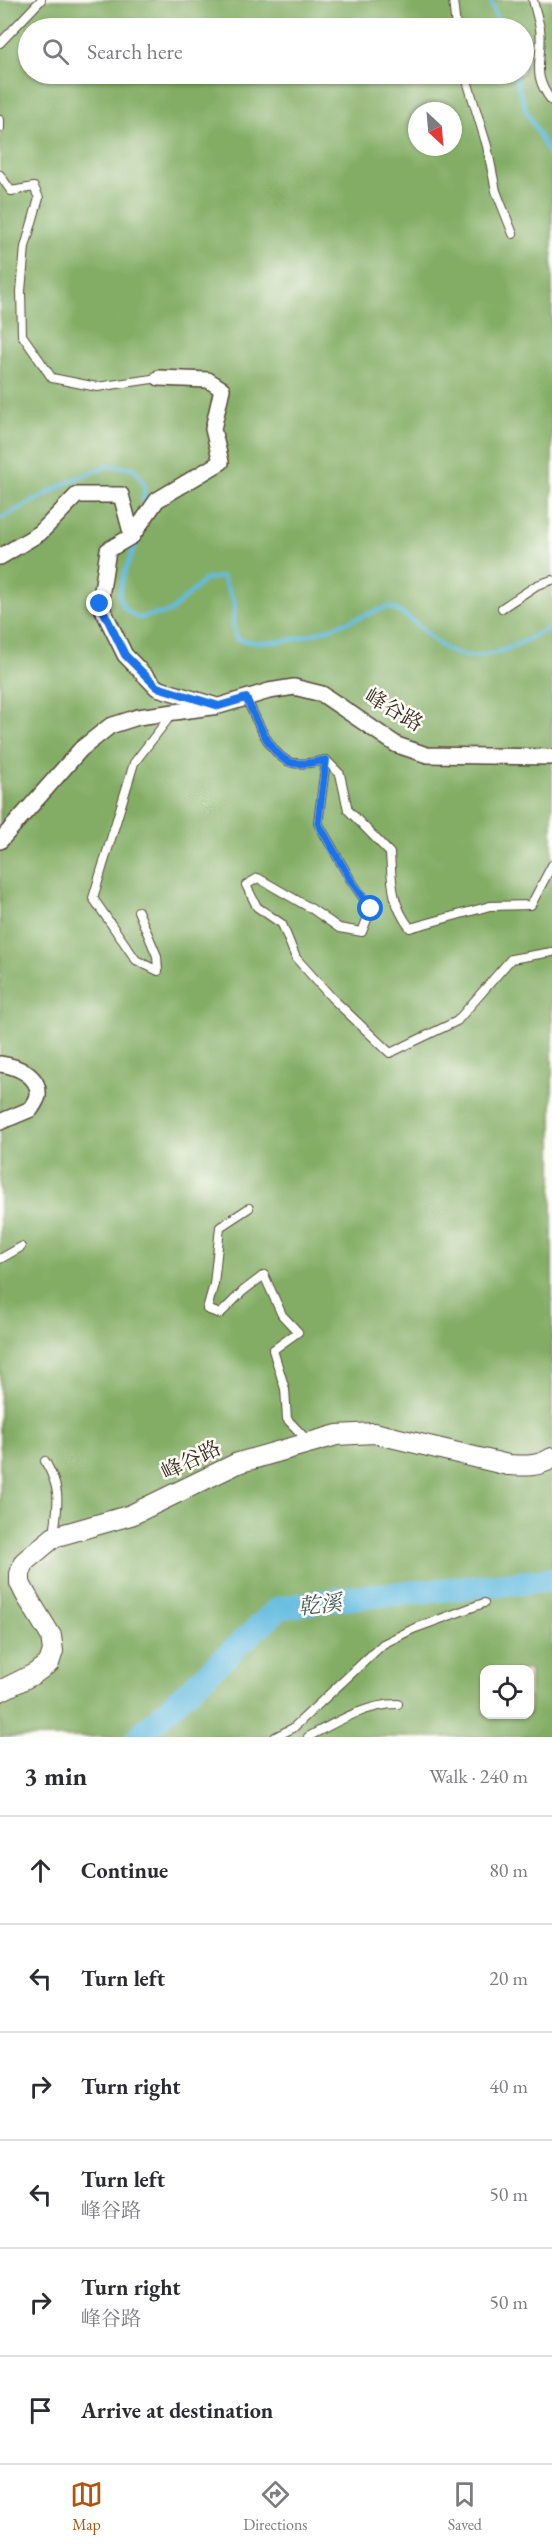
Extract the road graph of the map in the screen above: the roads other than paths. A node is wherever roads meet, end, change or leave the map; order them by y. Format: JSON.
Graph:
{"nodes":[{"id":1,"x":41,"y":0,"type":"edge"},
{"id":2,"x":453,"y":0,"type":"edge"},
{"id":3,"x":533,"y":0,"type":"edge"},
{"id":4,"x":24,"y":18,"type":"edge"},
{"id":5,"x":455,"y":18,"type":"edge"},
{"id":6,"x":18,"y":24,"type":"edge"},
{"id":7,"x":0,"y":43,"type":"edge"},
{"id":8,"x":468,"y":84,"type":"edge"},
{"id":9,"x":552,"y":101,"type":"edge"},
{"id":10,"x":0,"y":120,"type":"edge"},
{"id":11,"x":0,"y":128,"type":"edge"},
{"id":12,"x":0,"y":175,"type":"edge"},
{"id":13,"x":513,"y":234,"type":"dead end"},
{"id":14,"x":159,"y":378,"type":"joint"},
{"id":15,"x":132,"y":536,"type":"junction"},
{"id":16,"x":0,"y":557,"type":"edge"},
{"id":17,"x":552,"y":580,"type":"edge"},
{"id":18,"x":502,"y":608,"type":"dead end"},
{"id":19,"x":246,"y":698,"type":"junction"},
{"id":20,"x":219,"y":706,"type":"junction"},
{"id":21,"x":174,"y":712,"type":"junction"},
{"id":22,"x":552,"y":757,"type":"edge"},
{"id":23,"x":326,"y":760,"type":"junction"},
{"id":24,"x":0,"y":841,"type":"edge"},
{"id":25,"x":552,"y":865,"type":"edge"},
{"id":26,"x":138,"y":911,"type":"dead end"},
{"id":27,"x":552,"y":952,"type":"edge"},
{"id":28,"x":0,"y":1064,"type":"edge"},
{"id":29,"x":0,"y":1122,"type":"edge"},
{"id":30,"x":249,"y":1208,"type":"dead end"},
{"id":31,"x":21,"y":1247,"type":"dead end"},
{"id":32,"x":0,"y":1259,"type":"edge"},
{"id":33,"x":310,"y":1443,"type":"junction"},
{"id":34,"x":552,"y":1458,"type":"edge"},
{"id":35,"x":45,"y":1461,"type":"dead end"},
{"id":36,"x":54,"y":1537,"type":"junction"},
{"id":37,"x":484,"y":1603,"type":"dead end"},
{"id":38,"x":0,"y":1691,"type":"edge"},
{"id":39,"x":398,"y":1704,"type":"dead end"},
{"id":40,"x":275,"y":1737,"type":"edge"},
{"id":41,"x":308,"y":1737,"type":"edge"}],
"edges":[{"from":1,"to":4,"type":"lane"},
{"from":2,"to":5,"type":"lane"},
{"from":3,"to":9,"type":"lane"},
{"from":6,"to":7,"type":"lane"},
{"from":8,"to":13,"type":"lane"},
{"from":10,"to":11,"type":"lane"},
{"from":12,"to":14,"type":"lane"},
{"from":14,"to":15,"type":"street"},
{"from":15,"to":16,"type":"street"},
{"from":15,"to":20,"type":"street"},
{"from":17,"to":18,"type":"lane"},
{"from":19,"to":20,"type":"street","name":"峰谷路"},
{"from":19,"to":22,"type":"street","name":"峰谷路"},
{"from":19,"to":23,"type":"lane"},
{"from":20,"to":21,"type":"street","name":"峰谷路"},
{"from":21,"to":24,"type":"street","name":"峰谷路"},
{"from":21,"to":26,"type":"lane"},
{"from":23,"to":25,"type":"lane"},
{"from":23,"to":27,"type":"lane"},
{"from":28,"to":29,"type":"street"},
{"from":30,"to":33,"type":"lane"},
{"from":31,"to":32,"type":"lane"},
{"from":33,"to":34,"type":"street","name":"峰谷路"},
{"from":33,"to":36,"type":"street","name":"峰谷路"},
{"from":35,"to":36,"type":"lane"},
{"from":36,"to":38,"type":"street","name":"峰谷路"},
{"from":37,"to":40,"type":"lane"},
{"from":39,"to":41,"type":"lane"}]}
